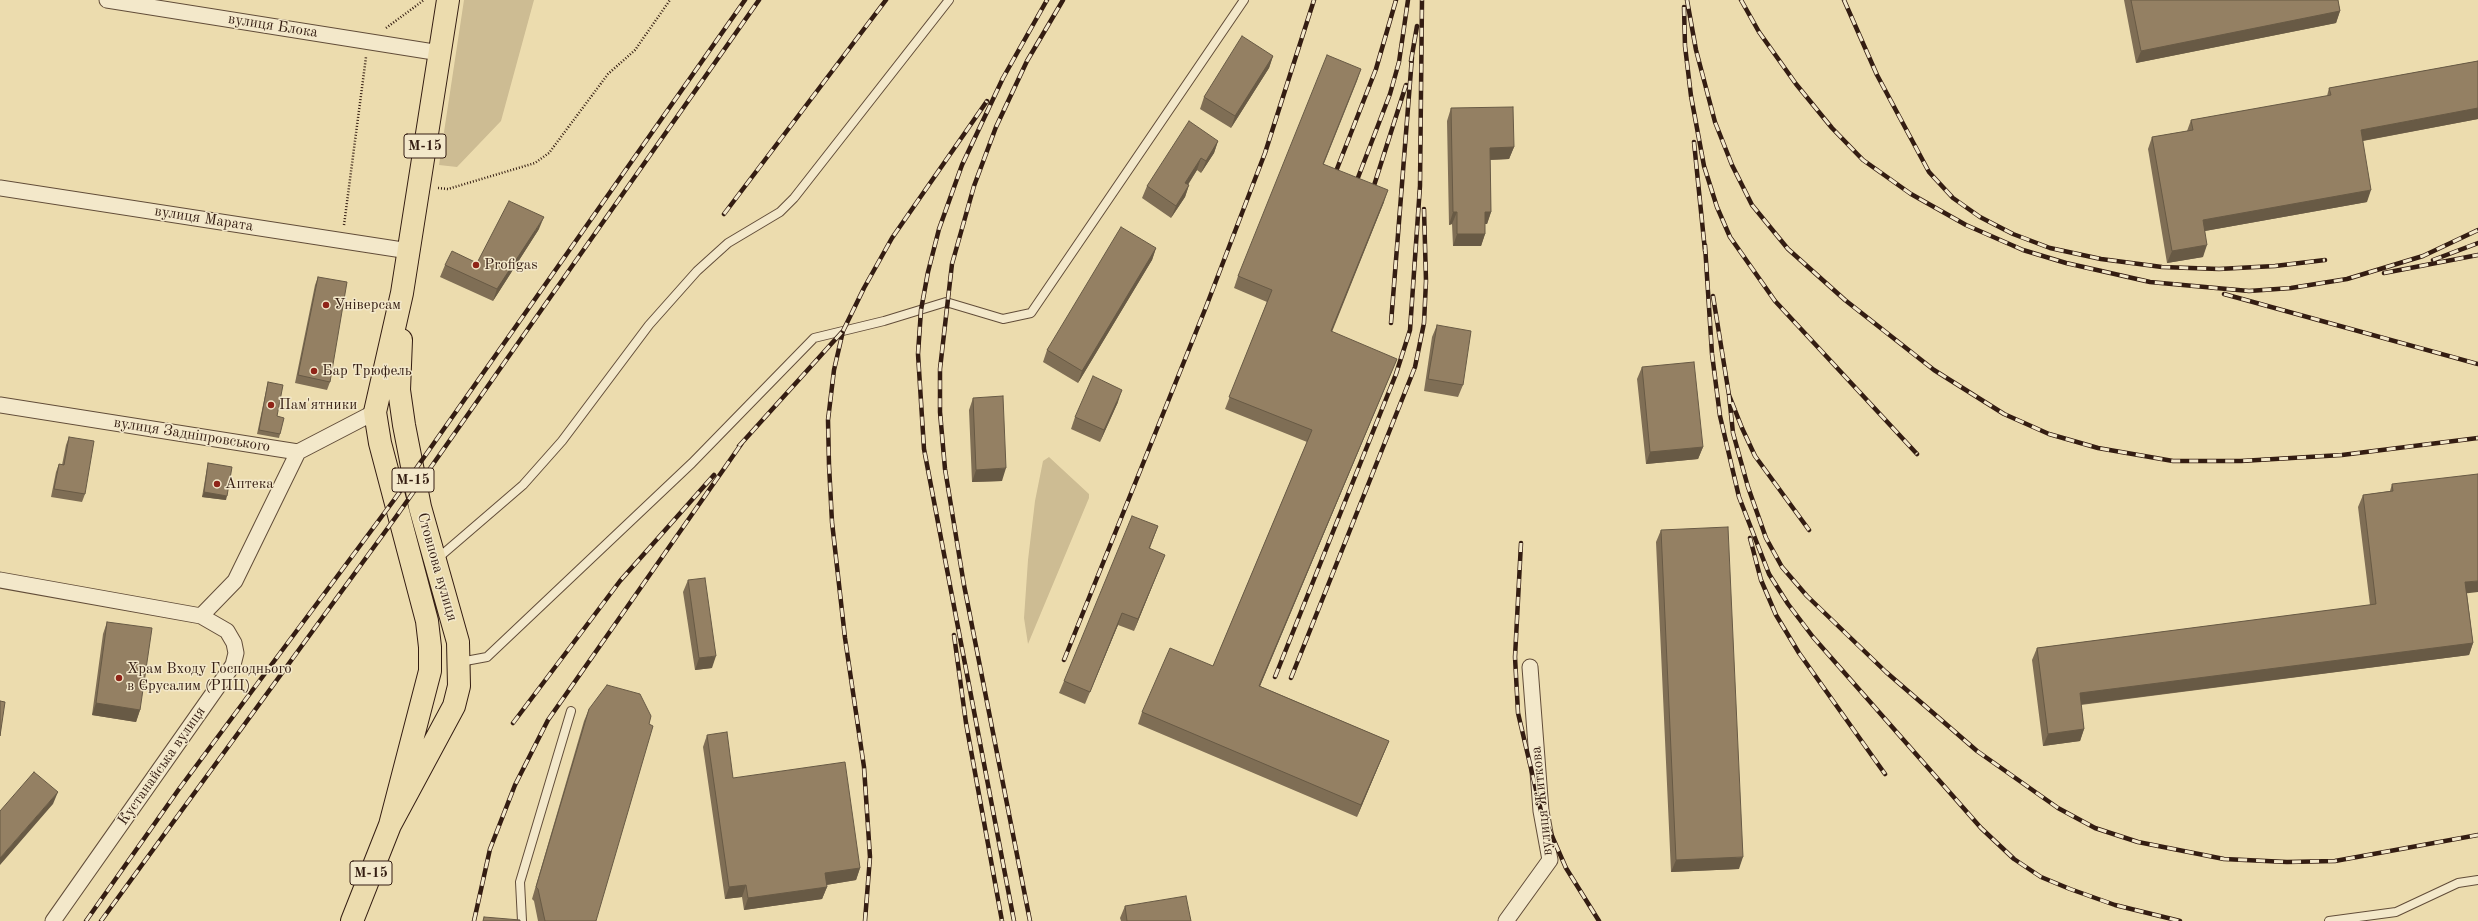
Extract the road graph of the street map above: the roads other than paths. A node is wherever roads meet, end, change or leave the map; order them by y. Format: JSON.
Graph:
{"nodes":[{"id":1,"x":107,"y":0,"type":"edge"},
{"id":2,"x":448,"y":0,"type":"edge"},
{"id":3,"x":949,"y":0,"type":"edge"},
{"id":4,"x":1244,"y":0,"type":"edge"},
{"id":5,"x":440,"y":53,"type":"junction"},
{"id":6,"x":0,"y":188,"type":"edge"},
{"id":7,"x":408,"y":251,"type":"junction"},
{"id":8,"x":402,"y":293,"type":"junction"},
{"id":9,"x":0,"y":405,"type":"edge"},
{"id":10,"x":375,"y":412,"type":"junction"},
{"id":11,"x":298,"y":452,"type":"junction"},
{"id":12,"x":435,"y":560,"type":"junction"},
{"id":13,"x":0,"y":580,"type":"edge"},
{"id":14,"x":201,"y":616,"type":"junction"},
{"id":15,"x":460,"y":662,"type":"junction"},
{"id":16,"x":1530,"y":667,"type":"dead end"},
{"id":17,"x":571,"y":711,"type":"dead end"},
{"id":18,"x":390,"y":825,"type":"junction"},
{"id":19,"x":2478,"y":880,"type":"edge"},
{"id":20,"x":53,"y":921,"type":"edge"},
{"id":21,"x":352,"y":921,"type":"edge"},
{"id":22,"x":522,"y":921,"type":"edge"},
{"id":23,"x":1506,"y":921,"type":"edge"},
{"id":24,"x":2329,"y":921,"type":"edge"}],
"edges":[{"from":1,"to":5,"type":"street","name":"вулиця Блока"},
{"from":2,"to":5,"type":"main road","number":"М-15"},
{"from":3,"to":12,"type":"lane"},
{"from":4,"to":15,"type":"lane"},
{"from":5,"to":7,"type":"main road","number":"М-15"},
{"from":6,"to":7,"type":"street","name":"вулиця Марата"},
{"from":7,"to":8,"type":"main road","number":"М-15"},
{"from":8,"to":10,"type":"main road","number":"М-15"},
{"from":8,"to":12,"type":"main road","name":"Стовпова вулиця","number":"М-15"},
{"from":9,"to":11,"type":"street","name":"вулиця Задніпровського"},
{"from":10,"to":11,"type":"street"},
{"from":10,"to":18,"type":"main road","name":"Стовпова вулиця","number":"М-15"},
{"from":11,"to":14,"type":"street"},
{"from":12,"to":15,"type":"main road","name":"Стовпова вулиця","number":"М-15"},
{"from":13,"to":14,"type":"street","name":"Кустанайська вулиця"},
{"from":14,"to":20,"type":"street","name":"Кустанайська вулиця"},
{"from":15,"to":18,"type":"main road","name":"Стовпова вулиця","number":"М-15"},
{"from":16,"to":23,"type":"street","name":"вулиця Житкова"},
{"from":17,"to":22,"type":"lane"},
{"from":18,"to":21,"type":"main road","name":"Стовпова вулиця","number":"М-15"},
{"from":19,"to":24,"type":"lane"}]}
